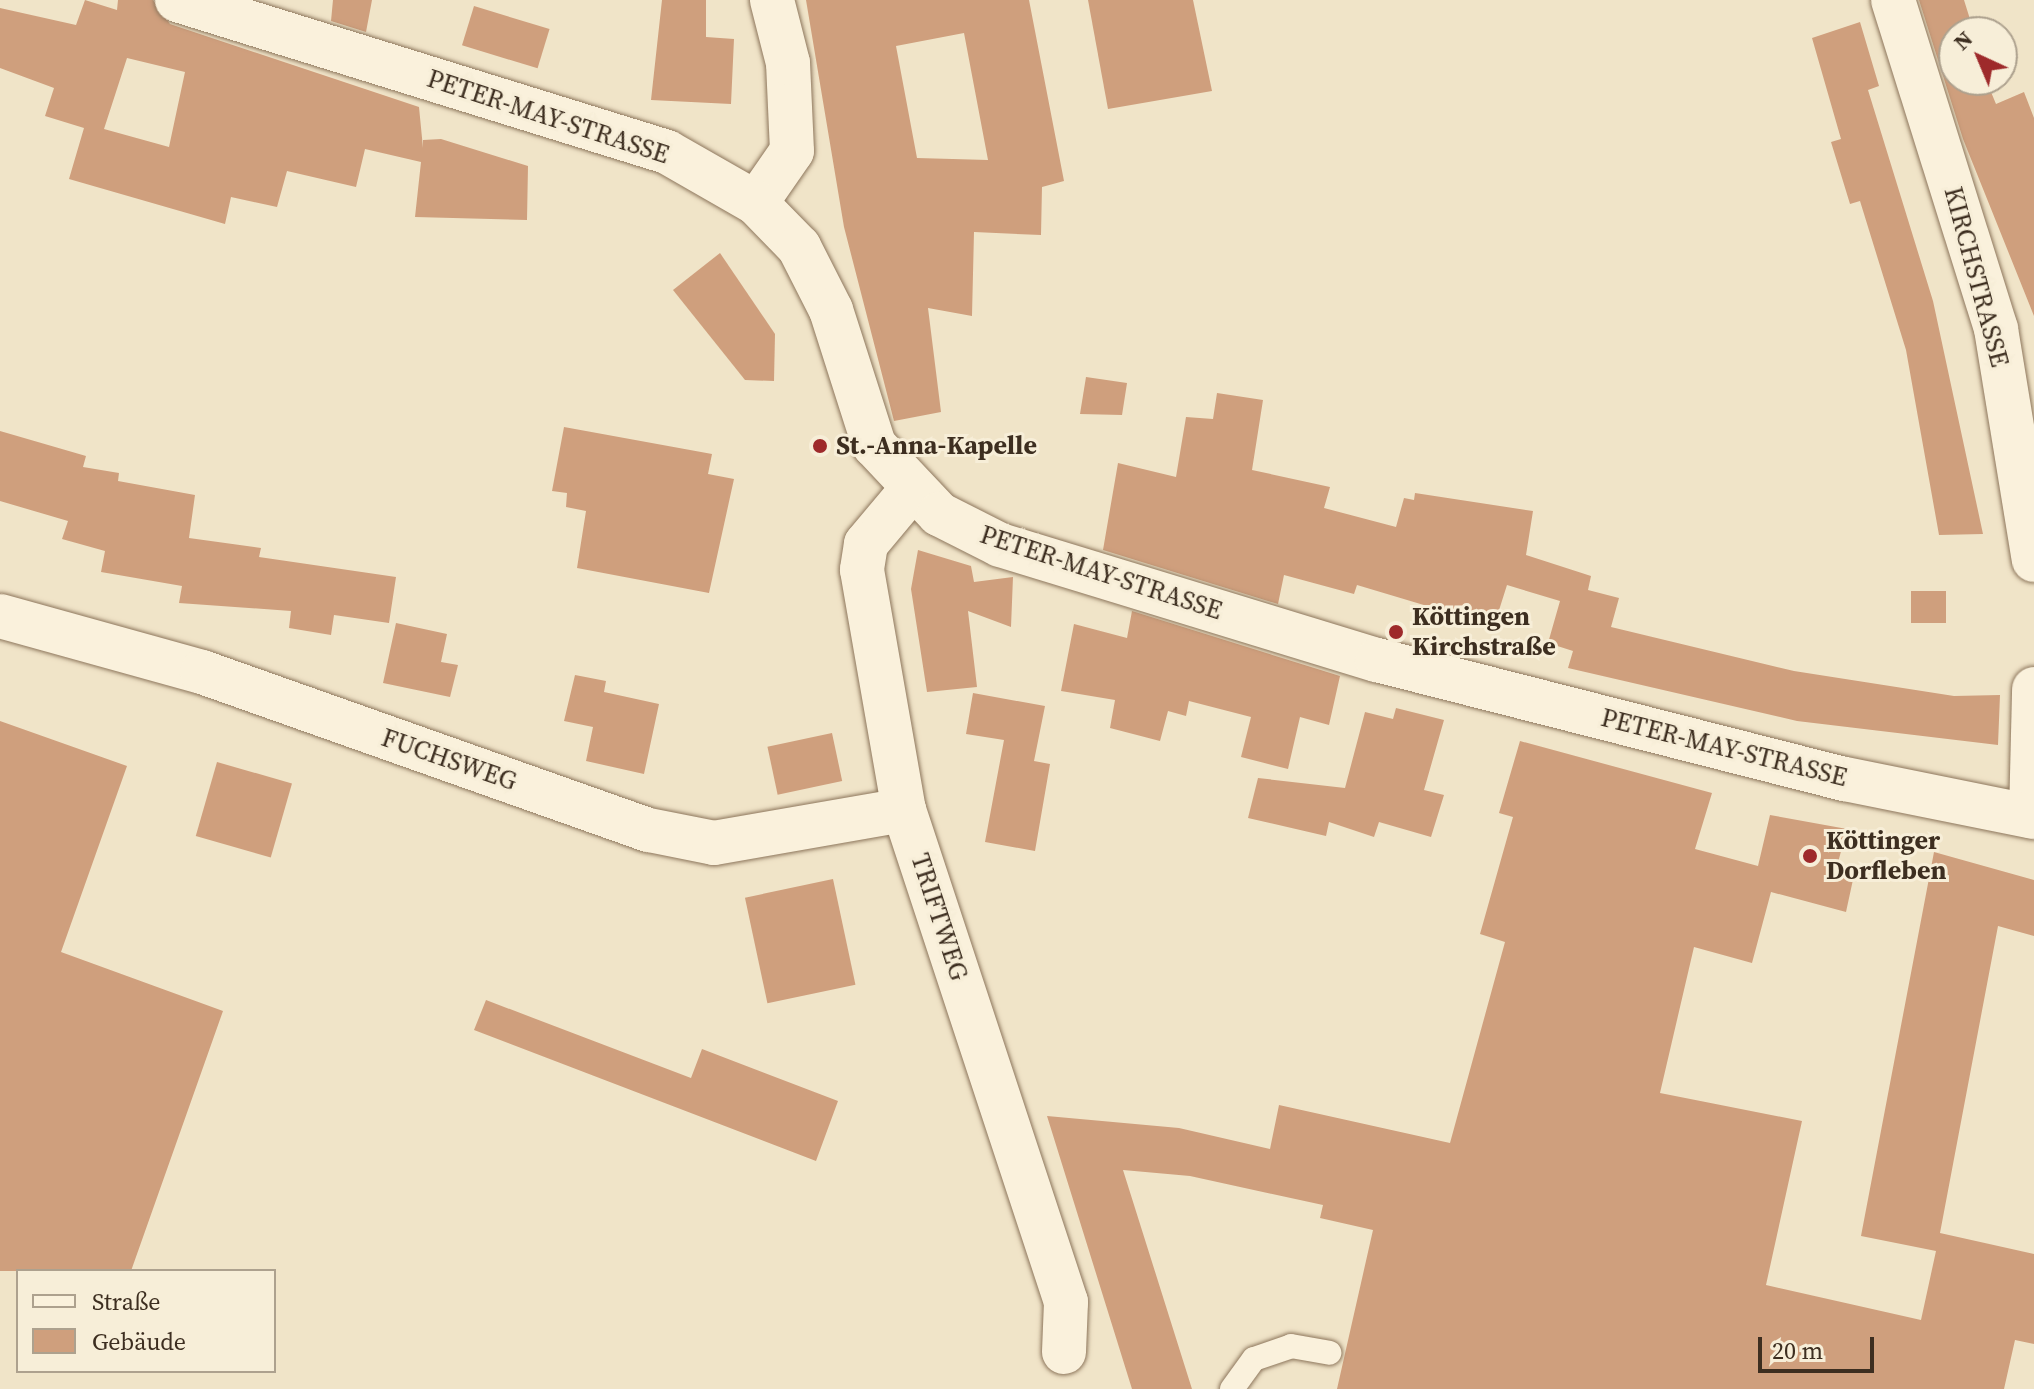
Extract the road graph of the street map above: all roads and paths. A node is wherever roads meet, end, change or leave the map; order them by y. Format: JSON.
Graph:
{"nodes":[{"id":1,"x":177,"y":0,"type":"edge"},
{"id":2,"x":772,"y":0,"type":"edge"},
{"id":3,"x":1893,"y":0,"type":"edge"},
{"id":4,"x":756,"y":203,"type":"junction"},
{"id":5,"x":912,"y":489,"type":"junction"},
{"id":6,"x":2034,"y":560,"type":"edge"},
{"id":7,"x":0,"y":616,"type":"edge"},
{"id":8,"x":2034,"y":689,"type":"edge"},
{"id":9,"x":904,"y":810,"type":"junction"},
{"id":10,"x":2032,"y":817,"type":"edge"},
{"id":11,"x":1064,"y":1352,"type":"dead end"},
{"id":12,"x":1329,"y":1353,"type":"dead end"},
{"id":13,"x":1232,"y":1389,"type":"edge"}],
"edges":[{"from":1,"to":4,"type":"street","name":"PETER-MAY-STRASSE"},
{"from":2,"to":4,"type":"street"},
{"from":3,"to":6,"type":"street","name":"KIRCHSTRASSE"},
{"from":4,"to":5,"type":"street","name":"PETER-MAY-STRASSE"},
{"from":5,"to":9,"type":"street","name":"TRIFTWEG"},
{"from":5,"to":10,"type":"street","name":"PETER-MAY-STRASSE"},
{"from":7,"to":9,"type":"street","name":"FUCHSWEG"},
{"from":8,"to":10,"type":"street"},
{"from":9,"to":11,"type":"street","name":"TRIFTWEG"},
{"from":12,"to":13,"type":"lane"}]}
